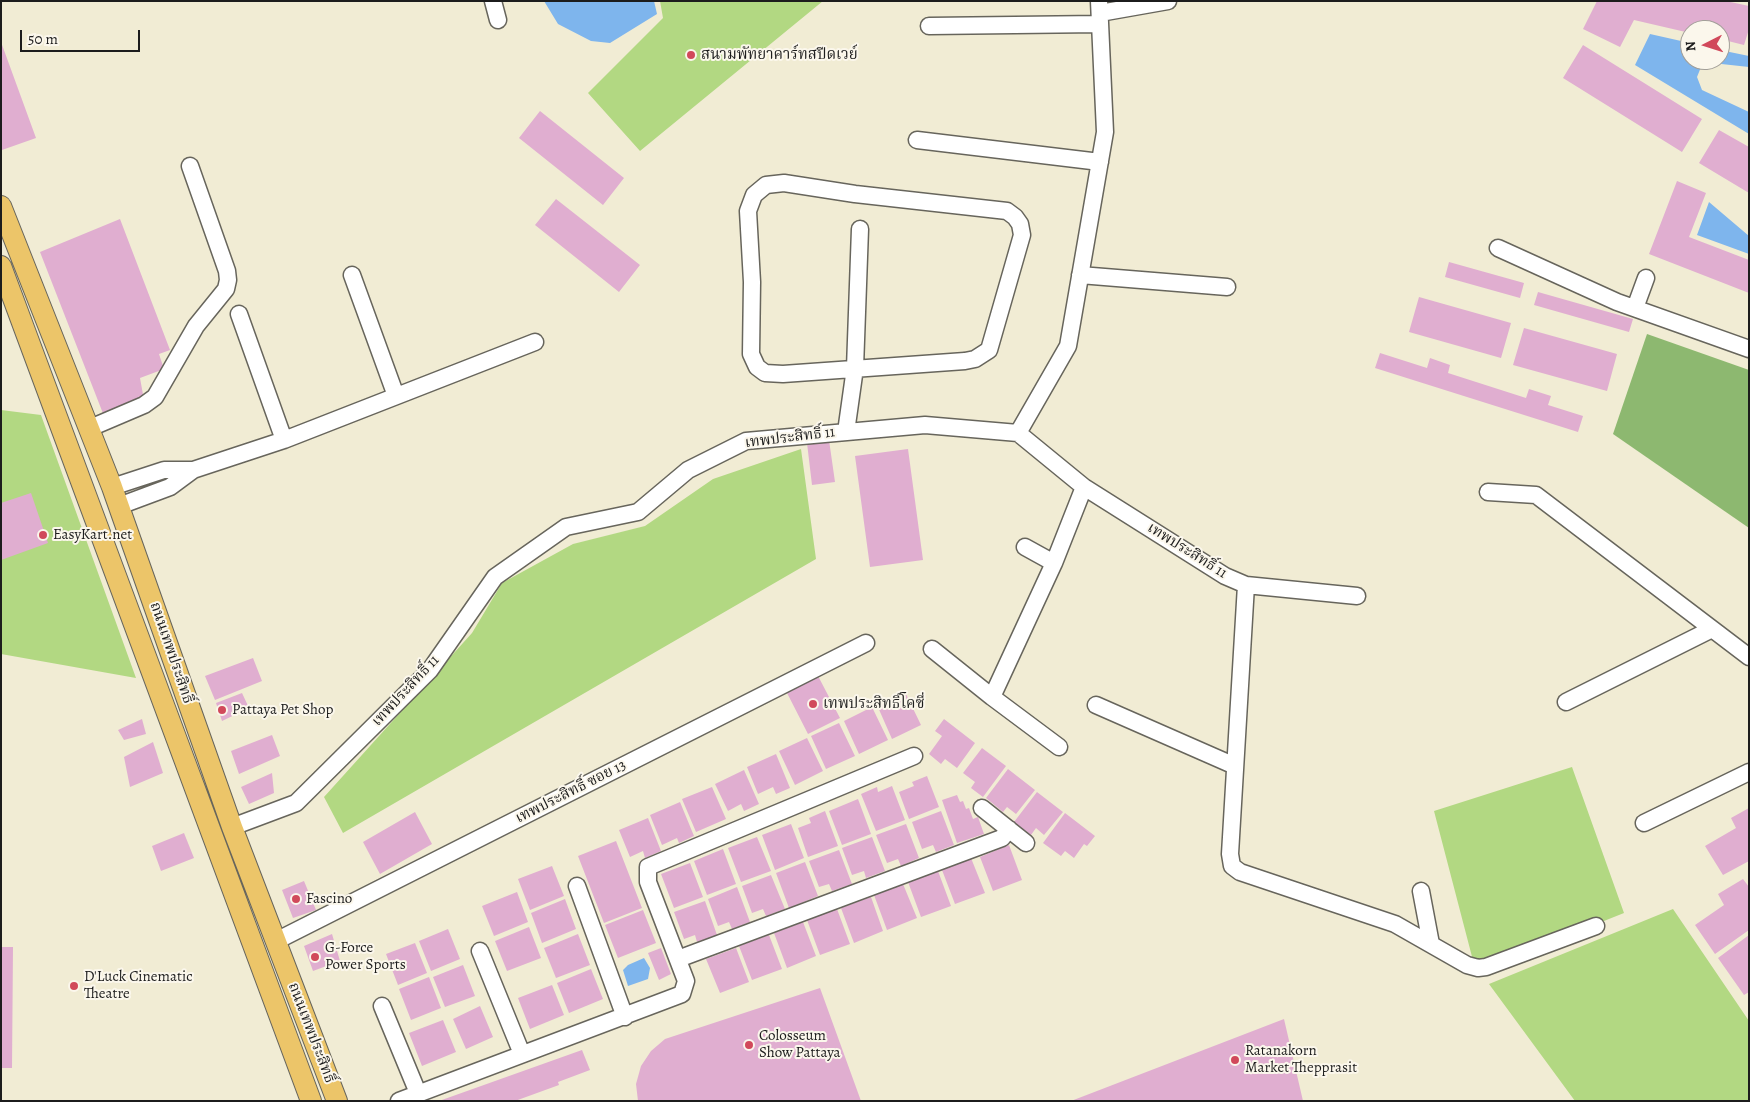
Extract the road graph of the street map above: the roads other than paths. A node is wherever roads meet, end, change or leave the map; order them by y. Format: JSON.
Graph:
{"nodes":[{"id":1,"x":493,"y":1,"type":"edge"},
{"id":2,"x":1168,"y":1,"type":"edge"},
{"id":3,"x":1100,"y":13,"type":"edge"},
{"id":4,"x":498,"y":20,"type":"dead end"},
{"id":5,"x":929,"y":26,"type":"dead end"},
{"id":6,"x":917,"y":140,"type":"dead end"},
{"id":7,"x":1100,"y":162,"type":"junction"},
{"id":8,"x":190,"y":166,"type":"dead end"},
{"id":9,"x":1,"y":206,"type":"edge"},
{"id":10,"x":860,"y":229,"type":"dead end"},
{"id":11,"x":1498,"y":248,"type":"dead end"},
{"id":12,"x":1,"y":266,"type":"edge"},
{"id":13,"x":352,"y":275,"type":"dead end"},
{"id":14,"x":1080,"y":275,"type":"junction"},
{"id":15,"x":1646,"y":278,"type":"dead end"},
{"id":16,"x":1227,"y":287,"type":"dead end"},
{"id":17,"x":1635,"y":308,"type":"junction"},
{"id":18,"x":239,"y":314,"type":"dead end"},
{"id":19,"x":535,"y":342,"type":"dead end"},
{"id":20,"x":1749,"y":349,"type":"edge"},
{"id":21,"x":855,"y":368,"type":"junction"},
{"id":22,"x":396,"y":396,"type":"junction"},
{"id":23,"x":90,"y":428,"type":"junction"},
{"id":24,"x":846,"y":432,"type":"junction"},
{"id":25,"x":1018,"y":434,"type":"junction"},
{"id":26,"x":284,"y":440,"type":"junction"},
{"id":27,"x":193,"y":470,"type":"junction"},
{"id":28,"x":112,"y":486,"type":"junction"},
{"id":29,"x":1084,"y":487,"type":"junction"},
{"id":30,"x":1488,"y":492,"type":"dead end"},
{"id":31,"x":119,"y":506,"type":"junction"},
{"id":32,"x":1025,"y":547,"type":"dead end"},
{"id":33,"x":1054,"y":563,"type":"junction"},
{"id":34,"x":1246,"y":585,"type":"junction"},
{"id":35,"x":1357,"y":596,"type":"dead end"},
{"id":36,"x":1712,"y":629,"type":"junction"},
{"id":37,"x":866,"y":643,"type":"dead end"},
{"id":38,"x":932,"y":649,"type":"dead end"},
{"id":39,"x":1749,"y":657,"type":"edge"},
{"id":40,"x":992,"y":697,"type":"junction"},
{"id":41,"x":1566,"y":702,"type":"dead end"},
{"id":42,"x":1096,"y":705,"type":"dead end"},
{"id":43,"x":1059,"y":747,"type":"dead end"},
{"id":44,"x":914,"y":756,"type":"dead end"},
{"id":45,"x":1236,"y":766,"type":"junction"},
{"id":46,"x":1749,"y":772,"type":"edge"},
{"id":47,"x":982,"y":808,"type":"dead end"},
{"id":48,"x":1644,"y":823,"type":"dead end"},
{"id":49,"x":232,"y":827,"type":"junction"},
{"id":50,"x":1010,"y":829,"type":"junction"},
{"id":51,"x":1026,"y":843,"type":"dead end"},
{"id":52,"x":577,"y":886,"type":"dead end"},
{"id":53,"x":1421,"y":891,"type":"dead end"},
{"id":54,"x":1596,"y":926,"type":"dead end"},
{"id":55,"x":276,"y":941,"type":"junction"},
{"id":56,"x":1431,"y":944,"type":"junction"},
{"id":57,"x":480,"y":951,"type":"dead end"},
{"id":58,"x":678,"y":959,"type":"junction"},
{"id":59,"x":382,"y":1006,"type":"dead end"},
{"id":60,"x":625,"y":1017,"type":"junction"},
{"id":61,"x":522,"y":1054,"type":"junction"},
{"id":62,"x":418,"y":1093,"type":"junction"},
{"id":63,"x":311,"y":1101,"type":"edge"},
{"id":64,"x":337,"y":1101,"type":"edge"},
{"id":65,"x":399,"y":1101,"type":"edge"}],
"edges":[{"from":1,"to":4,"type":"street"},
{"from":2,"to":3,"type":"street"},
{"from":3,"to":5,"type":"street"},
{"from":3,"to":7,"type":"street"},
{"from":6,"to":7,"type":"street"},
{"from":7,"to":14,"type":"street"},
{"from":8,"to":23,"type":"street"},
{"from":9,"to":23,"type":"main road","name":"ถนนเทพประสิทธิ์"},
{"from":10,"to":21,"type":"street"},
{"from":11,"to":17,"type":"street"},
{"from":12,"to":63,"type":"main road","name":"ถนนเทพประสิทธิ์"},
{"from":13,"to":22,"type":"street"},
{"from":14,"to":16,"type":"street"},
{"from":14,"to":25,"type":"street"},
{"from":15,"to":17,"type":"street"},
{"from":17,"to":20,"type":"street"},
{"from":18,"to":26,"type":"street"},
{"from":19,"to":22,"type":"street"},
{"from":21,"to":21,"type":"street"},
{"from":21,"to":24,"type":"street"},
{"from":22,"to":26,"type":"street"},
{"from":23,"to":28,"type":"main road","name":"ถนนเทพประสิทธิ์"},
{"from":24,"to":25,"type":"street","name":"เทพประสิทธิ์ 11"},
{"from":24,"to":49,"type":"street","name":"เทพประสิทธิ์ 11"},
{"from":25,"to":29,"type":"street","name":"เทพประสิทธิ์ 11"},
{"from":26,"to":27,"type":"street"},
{"from":27,"to":28,"type":"street"},
{"from":27,"to":31,"type":"street"},
{"from":28,"to":31,"type":"main road","name":"ถนนเทพประสิทธิ์"},
{"from":29,"to":33,"type":"street"},
{"from":29,"to":34,"type":"street","name":"เทพประสิทธิ์ 11"},
{"from":30,"to":36,"type":"street"},
{"from":31,"to":49,"type":"main road","name":"ถนนเทพประสิทธิ์"},
{"from":32,"to":33,"type":"street"},
{"from":33,"to":40,"type":"street"},
{"from":34,"to":35,"type":"street","name":"เทพประสิทธิ์ 11"},
{"from":34,"to":45,"type":"street"},
{"from":36,"to":39,"type":"street"},
{"from":36,"to":41,"type":"street"},
{"from":37,"to":55,"type":"street","name":"เทพประสิทธิ์ ซอย 13"},
{"from":38,"to":40,"type":"street"},
{"from":40,"to":43,"type":"street"},
{"from":42,"to":45,"type":"street"},
{"from":44,"to":58,"type":"street"},
{"from":45,"to":56,"type":"street"},
{"from":46,"to":48,"type":"street"},
{"from":47,"to":50,"type":"street"},
{"from":49,"to":55,"type":"main road","name":"ถนนเทพประสิทธิ์"},
{"from":50,"to":51,"type":"street"},
{"from":50,"to":58,"type":"street"},
{"from":52,"to":60,"type":"street"},
{"from":53,"to":56,"type":"street"},
{"from":54,"to":56,"type":"street"},
{"from":55,"to":64,"type":"main road","name":"ถนนเทพประสิทธิ์"},
{"from":57,"to":61,"type":"street"},
{"from":58,"to":60,"type":"street"},
{"from":59,"to":62,"type":"street"},
{"from":60,"to":61,"type":"street"},
{"from":61,"to":62,"type":"street"},
{"from":62,"to":65,"type":"street"}]}
